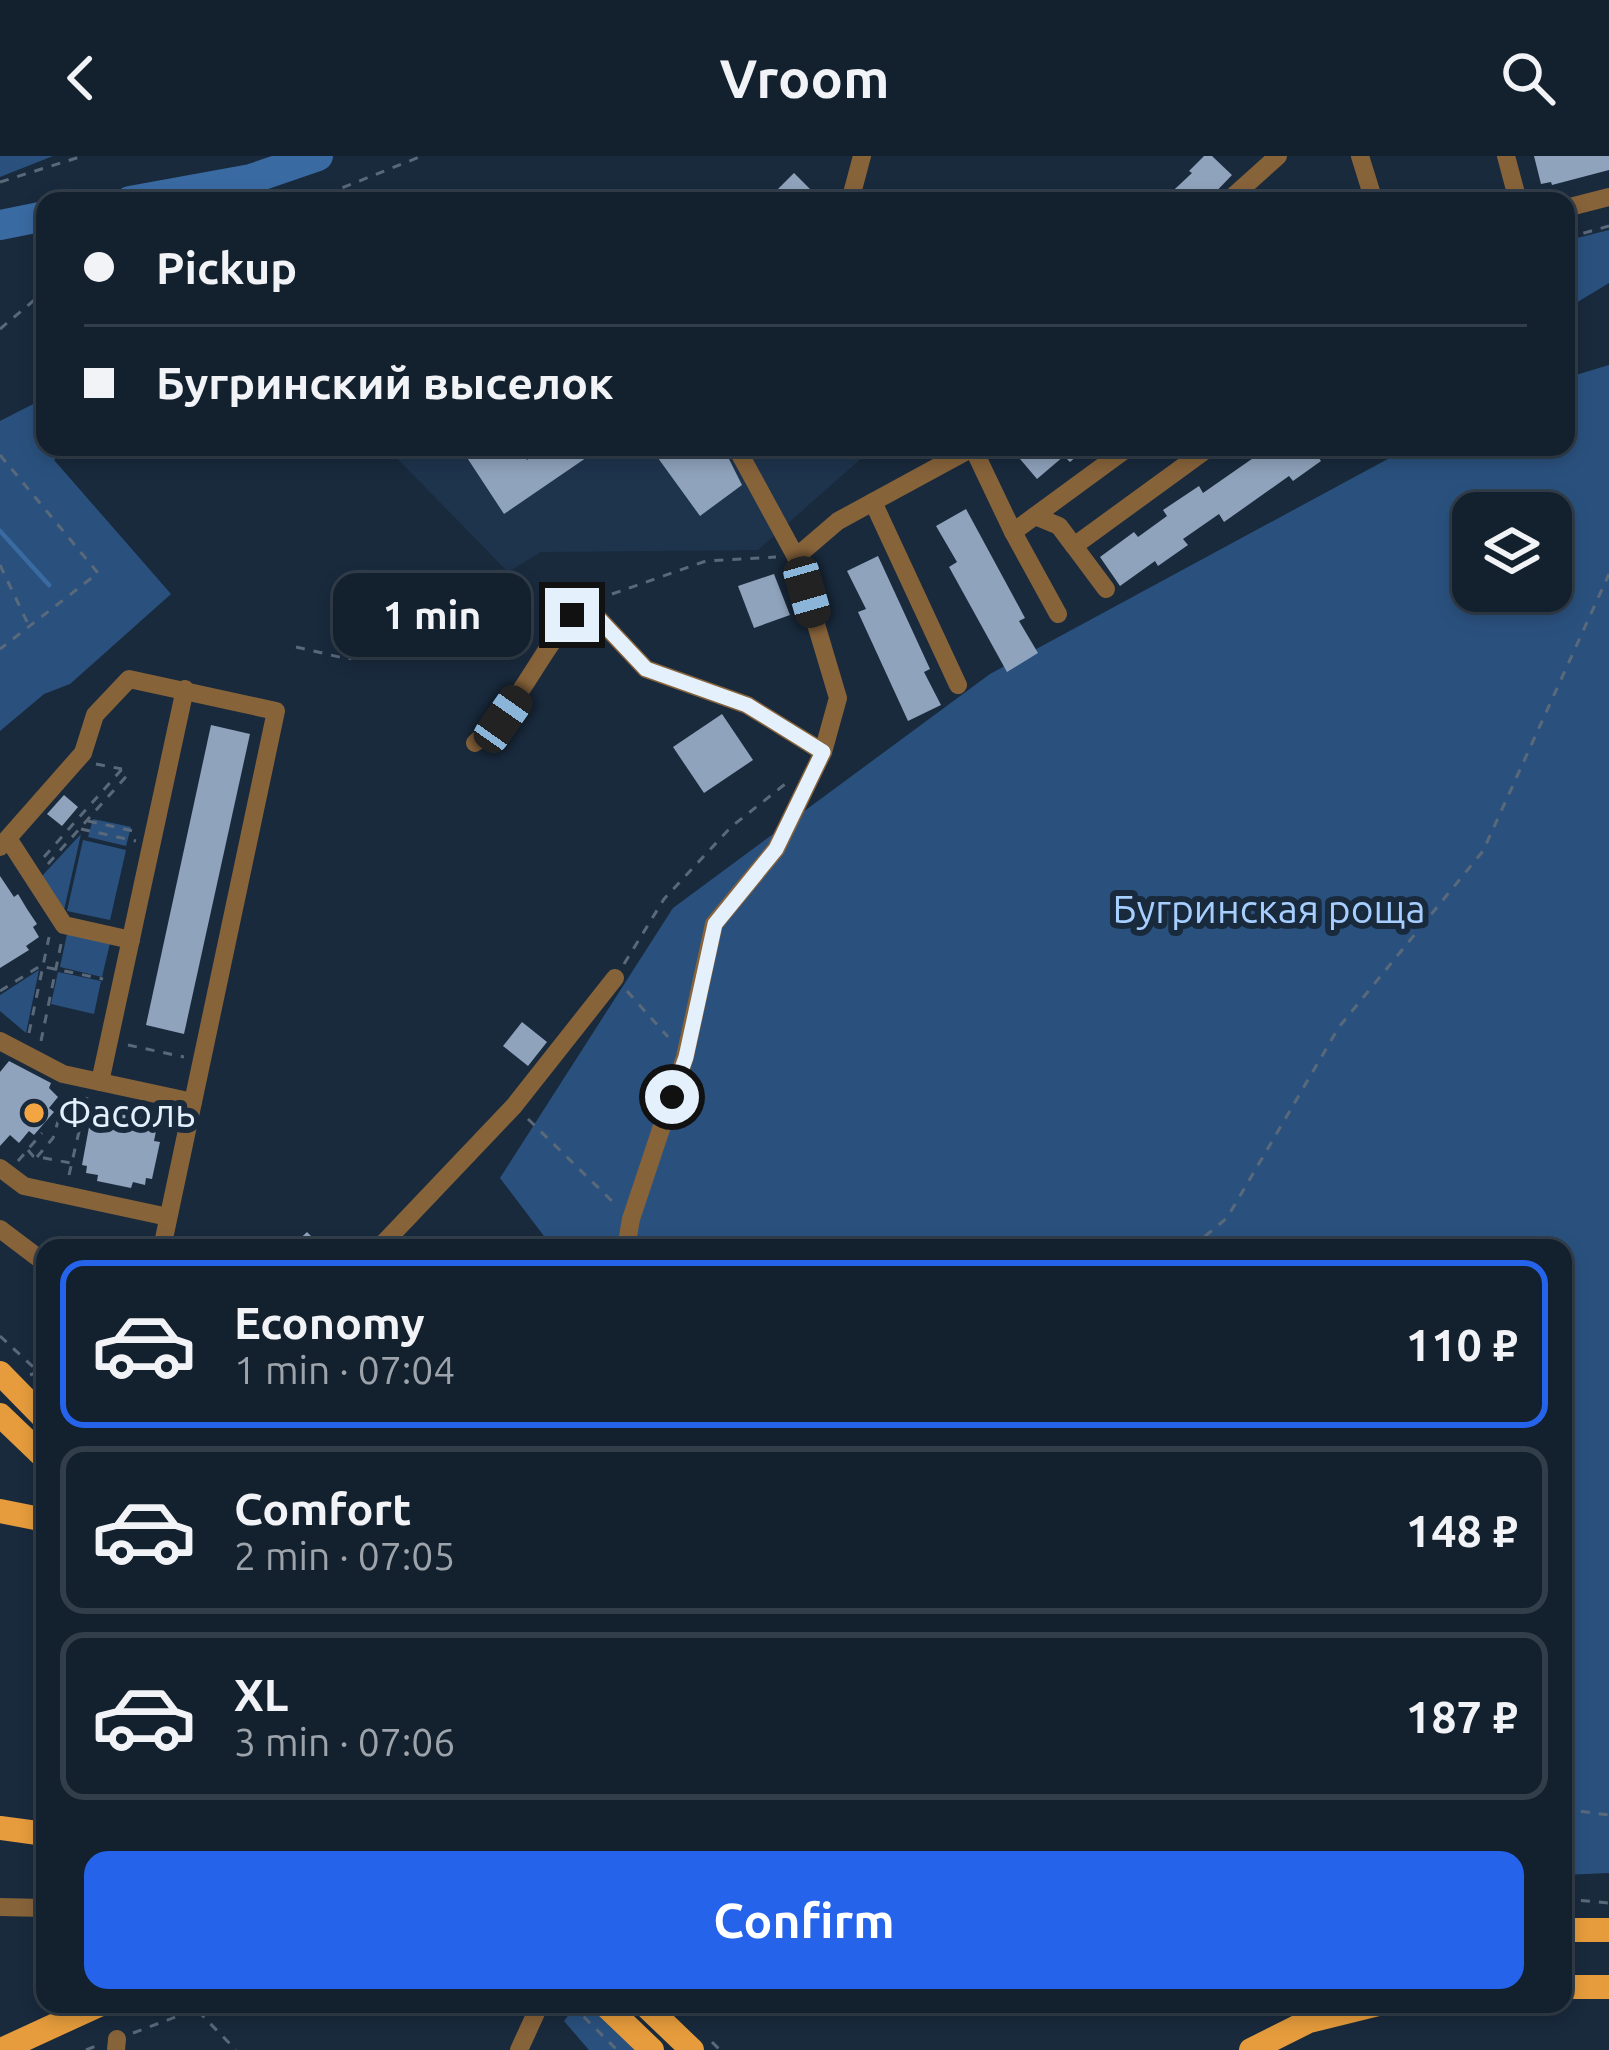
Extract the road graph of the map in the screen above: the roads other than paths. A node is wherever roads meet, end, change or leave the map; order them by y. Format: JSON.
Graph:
{"nodes":[{"id":1,"x":862,"y":156,"type":"edge"},
{"id":2,"x":1278,"y":156,"type":"edge"},
{"id":3,"x":1360,"y":156,"type":"edge"},
{"id":4,"x":1506,"y":156,"type":"edge"},
{"id":5,"x":852,"y":192,"type":"edge"},
{"id":6,"x":1238,"y":192,"type":"edge"},
{"id":7,"x":1371,"y":192,"type":"edge"},
{"id":8,"x":1516,"y":192,"type":"edge"},
{"id":9,"x":1609,"y":197,"type":"edge"},
{"id":10,"x":1575,"y":206,"type":"edge"},
{"id":11,"x":741,"y":456,"type":"edge"},
{"id":12,"x":957,"y":456,"type":"edge"},
{"id":13,"x":977,"y":456,"type":"edge"},
{"id":14,"x":1117,"y":456,"type":"edge"},
{"id":15,"x":1198,"y":456,"type":"edge"},
{"id":16,"x":874,"y":502,"type":"junction"},
{"id":17,"x":1035,"y":516,"type":"junction"},
{"id":18,"x":1013,"y":532,"type":"junction"},
{"id":19,"x":1074,"y":546,"type":"junction"},
{"id":20,"x":796,"y":556,"type":"junction"},
{"id":21,"x":1106,"y":589,"type":"dead end"},
{"id":22,"x":1058,"y":614,"type":"dead end"},
{"id":23,"x":958,"y":685,"type":"dead end"},
{"id":24,"x":185,"y":689,"type":"junction"},
{"id":25,"x":475,"y":742,"type":"dead end"},
{"id":26,"x":823,"y":752,"type":"junction"},
{"id":27,"x":4,"y":843,"type":"edge"},
{"id":28,"x":131,"y":940,"type":"junction"},
{"id":29,"x":615,"y":978,"type":"road end"},
{"id":30,"x":0,"y":1040,"type":"edge"},
{"id":31,"x":95,"y":1081,"type":"junction"},
{"id":32,"x":193,"y":1102,"type":"junction"},
{"id":33,"x":8,"y":1165,"type":"edge"},
{"id":34,"x":168,"y":1217,"type":"junction"},
{"id":35,"x":0,"y":1229,"type":"edge"},
{"id":36,"x":163,"y":1239,"type":"edge"},
{"id":37,"x":388,"y":1239,"type":"edge"},
{"id":38,"x":628,"y":1239,"type":"edge"},
{"id":39,"x":36,"y":1256,"type":"edge"},
{"id":40,"x":13,"y":1376,"type":"edge"},
{"id":41,"x":36,"y":1407,"type":"edge"},
{"id":42,"x":0,"y":1414,"type":"edge"},
{"id":43,"x":36,"y":1449,"type":"edge"},
{"id":44,"x":0,"y":1511,"type":"edge"},
{"id":45,"x":36,"y":1518,"type":"edge"},
{"id":46,"x":0,"y":1907,"type":"edge"},
{"id":47,"x":36,"y":1908,"type":"edge"},
{"id":48,"x":1572,"y":1930,"type":"edge"},
{"id":49,"x":1609,"y":1930,"type":"edge"},
{"id":50,"x":1572,"y":1987,"type":"edge"},
{"id":51,"x":1609,"y":1988,"type":"edge"},
{"id":52,"x":81,"y":2013,"type":"edge"},
{"id":53,"x":536,"y":2013,"type":"edge"},
{"id":54,"x":613,"y":2013,"type":"edge"},
{"id":55,"x":653,"y":2013,"type":"edge"},
{"id":56,"x":1341,"y":2013,"type":"edge"},
{"id":57,"x":1,"y":2050,"type":"edge"},
{"id":58,"x":519,"y":2050,"type":"edge"},
{"id":59,"x":652,"y":2050,"type":"edge"},
{"id":60,"x":692,"y":2050,"type":"edge"},
{"id":61,"x":1251,"y":2050,"type":"edge"}],
"edges":[{"from":1,"to":5,"type":"street"},
{"from":2,"to":6,"type":"street"},
{"from":3,"to":7,"type":"street"},
{"from":4,"to":8,"type":"street"},
{"from":9,"to":10,"type":"street"},
{"from":11,"to":20,"type":"street"},
{"from":12,"to":16,"type":"street"},
{"from":13,"to":18,"type":"street"},
{"from":14,"to":17,"type":"street"},
{"from":15,"to":19,"type":"street"},
{"from":16,"to":20,"type":"street"},
{"from":16,"to":23,"type":"street"},
{"from":17,"to":18,"type":"street"},
{"from":17,"to":19,"type":"street"},
{"from":18,"to":22,"type":"street"},
{"from":19,"to":21,"type":"street"},
{"from":20,"to":26,"type":"street"},
{"from":24,"to":27,"type":"street"},
{"from":24,"to":28,"type":"street"},
{"from":24,"to":32,"type":"street"},
{"from":25,"to":26,"type":"street"},
{"from":26,"to":38,"type":"street"},
{"from":27,"to":28,"type":"street"},
{"from":28,"to":31,"type":"street"},
{"from":29,"to":37,"type":"street"},
{"from":30,"to":31,"type":"street"},
{"from":31,"to":32,"type":"street"},
{"from":32,"to":34,"type":"street"},
{"from":33,"to":34,"type":"street"},
{"from":34,"to":36,"type":"street"},
{"from":35,"to":39,"type":"street"},
{"from":40,"to":41,"type":"main road"},
{"from":42,"to":43,"type":"main road"},
{"from":44,"to":45,"type":"main road"},
{"from":46,"to":47,"type":"street"},
{"from":48,"to":49,"type":"main road"},
{"from":50,"to":51,"type":"main road"},
{"from":52,"to":57,"type":"main road"},
{"from":53,"to":58,"type":"street"},
{"from":54,"to":59,"type":"main road"},
{"from":55,"to":60,"type":"main road"},
{"from":56,"to":61,"type":"main road"}]}
